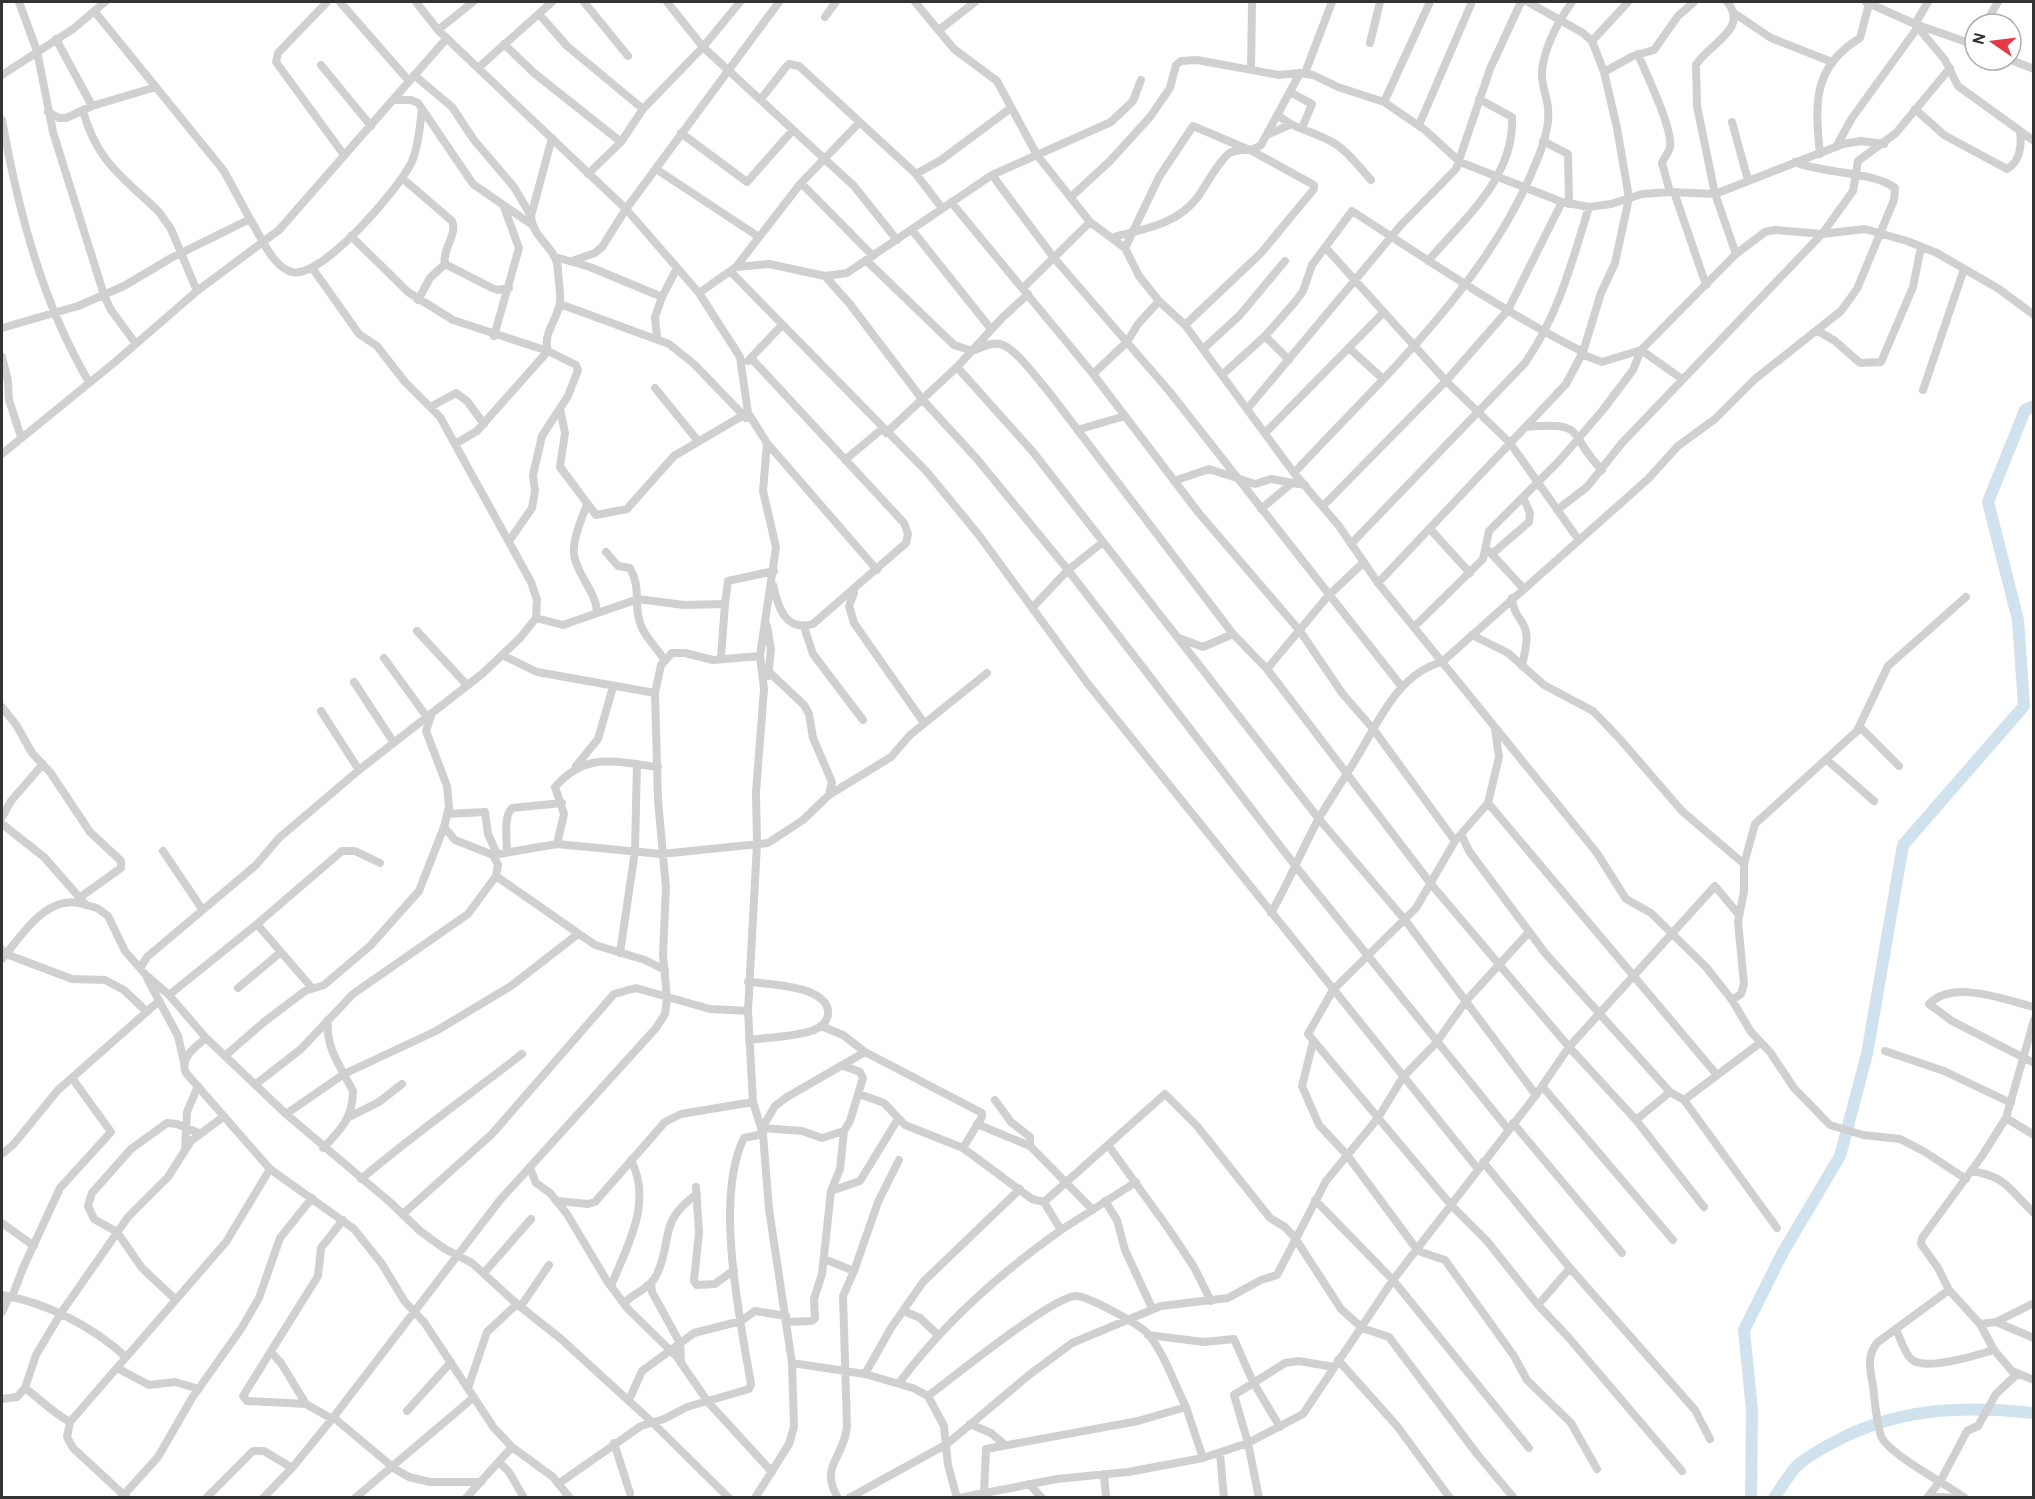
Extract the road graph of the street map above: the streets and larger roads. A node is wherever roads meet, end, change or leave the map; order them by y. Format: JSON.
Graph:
{"nodes":[{"id":1,"x":19,"y":2,"type":"edge"},
{"id":2,"x":105,"y":2,"type":"edge"},
{"id":3,"x":327,"y":2,"type":"edge"},
{"id":4,"x":340,"y":2,"type":"edge"},
{"id":5,"x":416,"y":2,"type":"edge"},
{"id":6,"x":473,"y":2,"type":"edge"},
{"id":7,"x":552,"y":2,"type":"edge"},
{"id":8,"x":584,"y":2,"type":"edge"},
{"id":9,"x":668,"y":2,"type":"edge"},
{"id":10,"x":740,"y":2,"type":"edge"},
{"id":11,"x":779,"y":2,"type":"edge"},
{"id":12,"x":836,"y":2,"type":"edge"},
{"id":13,"x":915,"y":2,"type":"edge"},
{"id":14,"x":975,"y":2,"type":"edge"},
{"id":15,"x":1252,"y":2,"type":"edge"},
{"id":16,"x":1332,"y":2,"type":"edge"},
{"id":17,"x":1380,"y":2,"type":"edge"},
{"id":18,"x":1430,"y":2,"type":"edge"},
{"id":19,"x":1472,"y":2,"type":"edge"},
{"id":20,"x":1521,"y":2,"type":"edge"},
{"id":21,"x":1528,"y":2,"type":"edge"},
{"id":22,"x":1572,"y":2,"type":"edge"},
{"id":23,"x":1628,"y":2,"type":"edge"},
{"id":24,"x":1694,"y":2,"type":"edge"},
{"id":25,"x":1727,"y":2,"type":"edge"},
{"id":26,"x":1928,"y":2,"type":"edge"},
{"id":27,"x":1871,"y":3,"type":"edge"},
{"id":28,"x":95,"y":12,"type":"junction"},
{"id":29,"x":1734,"y":13,"type":"junction"},
{"id":30,"x":538,"y":14,"type":"junction"},
{"id":31,"x":825,"y":17,"type":"dead end"},
{"id":32,"x":1560,"y":20,"type":"junction"},
{"id":33,"x":1916,"y":25,"type":"junction"},
{"id":34,"x":438,"y":30,"type":"junction"},
{"id":35,"x":939,"y":30,"type":"junction"},
{"id":36,"x":447,"y":38,"type":"junction"},
{"id":37,"x":56,"y":39,"type":"junction"},
{"id":38,"x":1963,"y":39,"type":"edge"},
{"id":39,"x":1592,"y":41,"type":"junction"},
{"id":40,"x":1370,"y":42,"type":"dead end"},
{"id":41,"x":504,"y":44,"type":"junction"},
{"id":42,"x":703,"y":47,"type":"junction"},
{"id":43,"x":37,"y":51,"type":"junction"},
{"id":44,"x":1638,"y":54,"type":"junction"},
{"id":45,"x":628,"y":56,"type":"dead end"},
{"id":46,"x":1832,"y":62,"type":"junction"},
{"id":47,"x":321,"y":65,"type":"dead end"},
{"id":48,"x":478,"y":68,"type":"junction"},
{"id":49,"x":1950,"y":68,"type":"junction"},
{"id":50,"x":1251,"y":70,"type":"junction"},
{"id":51,"x":728,"y":71,"type":"junction"},
{"id":52,"x":1604,"y":72,"type":"junction"},
{"id":53,"x":1302,"y":73,"type":"junction"},
{"id":54,"x":2,"y":75,"type":"edge"},
{"id":55,"x":411,"y":78,"type":"junction"},
{"id":56,"x":1141,"y":80,"type":"dead end"},
{"id":57,"x":156,"y":87,"type":"junction"},
{"id":58,"x":1290,"y":92,"type":"junction"},
{"id":59,"x":760,"y":99,"type":"junction"},
{"id":60,"x":1479,"y":99,"type":"junction"},
{"id":61,"x":393,"y":100,"type":"junction"},
{"id":62,"x":1384,"y":102,"type":"junction"},
{"id":63,"x":92,"y":106,"type":"junction"},
{"id":64,"x":1011,"y":108,"type":"junction"},
{"id":65,"x":1916,"y":108,"type":"junction"},
{"id":66,"x":422,"y":109,"type":"junction"},
{"id":67,"x":643,"y":109,"type":"junction"},
{"id":68,"x":83,"y":111,"type":"junction"},
{"id":69,"x":48,"y":112,"type":"junction"},
{"id":70,"x":1278,"y":115,"type":"junction"},
{"id":71,"x":2,"y":120,"type":"edge"},
{"id":72,"x":1732,"y":122,"type":"dead end"},
{"id":73,"x":858,"y":123,"type":"junction"},
{"id":74,"x":1289,"y":125,"type":"junction"},
{"id":75,"x":1419,"y":125,"type":"junction"},
{"id":76,"x":371,"y":126,"type":"junction"},
{"id":77,"x":1302,"y":128,"type":"junction"},
{"id":78,"x":793,"y":130,"type":"junction"},
{"id":79,"x":2020,"y":132,"type":"junction"},
{"id":80,"x":681,"y":133,"type":"junction"},
{"id":81,"x":1267,"y":135,"type":"junction"},
{"id":82,"x":552,"y":138,"type":"junction"},
{"id":83,"x":1543,"y":141,"type":"junction"},
{"id":84,"x":2034,"y":141,"type":"edge"},
{"id":85,"x":621,"y":142,"type":"junction"},
{"id":86,"x":1884,"y":144,"type":"junction"},
{"id":87,"x":1836,"y":147,"type":"junction"},
{"id":88,"x":1252,"y":151,"type":"junction"},
{"id":89,"x":1820,"y":154,"type":"junction"},
{"id":90,"x":344,"y":155,"type":"junction"},
{"id":91,"x":1037,"y":155,"type":"junction"},
{"id":92,"x":825,"y":158,"type":"junction"},
{"id":93,"x":1460,"y":162,"type":"junction"},
{"id":94,"x":1795,"y":162,"type":"junction"},
{"id":95,"x":656,"y":169,"type":"junction"},
{"id":96,"x":588,"y":174,"type":"junction"},
{"id":97,"x":916,"y":174,"type":"junction"},
{"id":98,"x":992,"y":175,"type":"junction"},
{"id":99,"x":1856,"y":175,"type":"junction"},
{"id":100,"x":402,"y":178,"type":"junction"},
{"id":101,"x":1498,"y":178,"type":"junction"},
{"id":102,"x":1371,"y":180,"type":"dead end"},
{"id":103,"x":1748,"y":180,"type":"junction"},
{"id":104,"x":801,"y":183,"type":"junction"},
{"id":105,"x":1523,"y":188,"type":"junction"},
{"id":106,"x":1672,"y":192,"type":"junction"},
{"id":107,"x":1715,"y":194,"type":"junction"},
{"id":108,"x":1072,"y":196,"type":"junction"},
{"id":109,"x":1629,"y":198,"type":"junction"},
{"id":110,"x":951,"y":202,"type":"junction"},
{"id":111,"x":1566,"y":203,"type":"junction"},
{"id":112,"x":504,"y":207,"type":"junction"},
{"id":113,"x":1589,"y":207,"type":"junction"},
{"id":114,"x":942,"y":208,"type":"junction"},
{"id":115,"x":626,"y":209,"type":"junction"},
{"id":116,"x":250,"y":219,"type":"junction"},
{"id":117,"x":531,"y":220,"type":"junction"},
{"id":118,"x":1090,"y":222,"type":"junction"},
{"id":119,"x":912,"y":230,"type":"junction"},
{"id":120,"x":1134,"y":232,"type":"junction"},
{"id":121,"x":1879,"y":233,"type":"junction"},
{"id":122,"x":1822,"y":234,"type":"junction"},
{"id":123,"x":351,"y":236,"type":"junction"},
{"id":124,"x":1391,"y":236,"type":"junction"},
{"id":125,"x":759,"y":237,"type":"junction"},
{"id":126,"x":1114,"y":237,"type":"junction"},
{"id":127,"x":897,"y":240,"type":"junction"},
{"id":128,"x":264,"y":243,"type":"junction"},
{"id":129,"x":1325,"y":247,"type":"junction"},
{"id":130,"x":1921,"y":247,"type":"junction"},
{"id":131,"x":1125,"y":248,"type":"junction"},
{"id":132,"x":180,"y":253,"type":"junction"},
{"id":133,"x":1736,"y":254,"type":"junction"},
{"id":134,"x":555,"y":257,"type":"junction"},
{"id":135,"x":1054,"y":258,"type":"junction"},
{"id":136,"x":870,"y":259,"type":"junction"},
{"id":137,"x":572,"y":261,"type":"junction"},
{"id":138,"x":1285,"y":261,"type":"dead end"},
{"id":139,"x":1428,"y":261,"type":"junction"},
{"id":140,"x":445,"y":264,"type":"junction"},
{"id":141,"x":677,"y":268,"type":"junction"},
{"id":142,"x":1964,"y":268,"type":"junction"},
{"id":143,"x":313,"y":269,"type":"junction"},
{"id":144,"x":733,"y":270,"type":"junction"},
{"id":145,"x":825,"y":276,"type":"junction"},
{"id":146,"x":1354,"y":280,"type":"junction"},
{"id":147,"x":1465,"y":285,"type":"junction"},
{"id":148,"x":1706,"y":285,"type":"junction"},
{"id":149,"x":509,"y":288,"type":"junction"},
{"id":150,"x":197,"y":291,"type":"junction"},
{"id":151,"x":1025,"y":291,"type":"junction"},
{"id":152,"x":699,"y":293,"type":"junction"},
{"id":153,"x":104,"y":295,"type":"junction"},
{"id":154,"x":662,"y":297,"type":"junction"},
{"id":155,"x":418,"y":300,"type":"junction"},
{"id":156,"x":1159,"y":301,"type":"junction"},
{"id":157,"x":560,"y":304,"type":"junction"},
{"id":158,"x":1508,"y":310,"type":"junction"},
{"id":159,"x":1384,"y":312,"type":"junction"},
{"id":160,"x":53,"y":313,"type":"junction"},
{"id":161,"x":2034,"y":315,"type":"edge"},
{"id":162,"x":782,"y":324,"type":"junction"},
{"id":163,"x":1185,"y":325,"type":"junction"},
{"id":164,"x":2,"y":328,"type":"edge"},
{"id":165,"x":991,"y":329,"type":"junction"},
{"id":166,"x":1818,"y":331,"type":"junction"},
{"id":167,"x":1544,"y":332,"type":"junction"},
{"id":168,"x":494,"y":336,"type":"junction"},
{"id":169,"x":1265,"y":336,"type":"junction"},
{"id":170,"x":657,"y":338,"type":"junction"},
{"id":171,"x":1127,"y":342,"type":"junction"},
{"id":172,"x":136,"y":344,"type":"junction"},
{"id":173,"x":1413,"y":346,"type":"junction"},
{"id":174,"x":1348,"y":348,"type":"junction"},
{"id":175,"x":1203,"y":350,"type":"junction"},
{"id":176,"x":1641,"y":350,"type":"junction"},
{"id":177,"x":548,"y":351,"type":"junction"},
{"id":178,"x":972,"y":351,"type":"junction"},
{"id":179,"x":1582,"y":353,"type":"junction"},
{"id":180,"x":2,"y":357,"type":"edge"},
{"id":181,"x":751,"y":358,"type":"junction"},
{"id":182,"x":1289,"y":360,"type":"junction"},
{"id":183,"x":743,"y":365,"type":"junction"},
{"id":184,"x":957,"y":368,"type":"junction"},
{"id":185,"x":1093,"y":374,"type":"junction"},
{"id":186,"x":1222,"y":375,"type":"junction"},
{"id":187,"x":1382,"y":378,"type":"junction"},
{"id":188,"x":1682,"y":379,"type":"junction"},
{"id":189,"x":1446,"y":381,"type":"junction"},
{"id":190,"x":89,"y":382,"type":"junction"},
{"id":191,"x":655,"y":388,"type":"dead end"},
{"id":192,"x":1923,"y":390,"type":"dead end"},
{"id":193,"x":922,"y":399,"type":"junction"},
{"id":194,"x":432,"y":406,"type":"junction"},
{"id":195,"x":1248,"y":408,"type":"junction"},
{"id":196,"x":560,"y":410,"type":"junction"},
{"id":197,"x":1478,"y":414,"type":"junction"},
{"id":198,"x":742,"y":416,"type":"junction"},
{"id":199,"x":1125,"y":416,"type":"junction"},
{"id":200,"x":752,"y":423,"type":"junction"},
{"id":201,"x":484,"y":424,"type":"junction"},
{"id":202,"x":1526,"y":426,"type":"junction"},
{"id":203,"x":1077,"y":430,"type":"junction"},
{"id":204,"x":884,"y":431,"type":"junction"},
{"id":205,"x":1266,"y":432,"type":"junction"},
{"id":206,"x":21,"y":437,"type":"junction"},
{"id":207,"x":1580,"y":437,"type":"junction"},
{"id":208,"x":698,"y":441,"type":"junction"},
{"id":209,"x":767,"y":443,"type":"junction"},
{"id":210,"x":1510,"y":443,"type":"junction"},
{"id":211,"x":455,"y":444,"type":"junction"},
{"id":212,"x":2,"y":454,"type":"edge"},
{"id":213,"x":845,"y":460,"type":"junction"},
{"id":214,"x":1602,"y":470,"type":"junction"},
{"id":215,"x":1294,"y":473,"type":"junction"},
{"id":216,"x":1237,"y":476,"type":"junction"},
{"id":217,"x":1174,"y":481,"type":"junction"},
{"id":218,"x":1537,"y":481,"type":"junction"},
{"id":219,"x":1292,"y":483,"type":"junction"},
{"id":220,"x":1305,"y":484,"type":"junction"},
{"id":221,"x":1523,"y":497,"type":"junction"},
{"id":222,"x":586,"y":504,"type":"junction"},
{"id":223,"x":1323,"y":506,"type":"junction"},
{"id":224,"x":1261,"y":509,"type":"junction"},
{"id":225,"x":1557,"y":510,"type":"junction"},
{"id":226,"x":1430,"y":528,"type":"junction"},
{"id":227,"x":1578,"y":539,"type":"junction"},
{"id":228,"x":509,"y":541,"type":"junction"},
{"id":229,"x":1103,"y":542,"type":"junction"},
{"id":230,"x":1352,"y":544,"type":"junction"},
{"id":231,"x":1486,"y":547,"type":"junction"},
{"id":232,"x":606,"y":552,"type":"dead end"},
{"id":233,"x":1492,"y":554,"type":"junction"},
{"id":234,"x":1364,"y":562,"type":"junction"},
{"id":235,"x":877,"y":570,"type":"junction"},
{"id":236,"x":1068,"y":570,"type":"junction"},
{"id":237,"x":774,"y":571,"type":"junction"},
{"id":238,"x":1470,"y":573,"type":"junction"},
{"id":239,"x":772,"y":580,"type":"junction"},
{"id":240,"x":1378,"y":583,"type":"junction"},
{"id":241,"x":1522,"y":588,"type":"junction"},
{"id":242,"x":856,"y":589,"type":"junction"},
{"id":243,"x":1328,"y":596,"type":"junction"},
{"id":244,"x":1966,"y":597,"type":"dead end"},
{"id":245,"x":1512,"y":598,"type":"junction"},
{"id":246,"x":638,"y":599,"type":"junction"},
{"id":247,"x":725,"y":604,"type":"junction"},
{"id":248,"x":1032,"y":608,"type":"junction"},
{"id":249,"x":1500,"y":608,"type":"junction"},
{"id":250,"x":597,"y":611,"type":"junction"},
{"id":251,"x":1514,"y":612,"type":"junction"},
{"id":252,"x":536,"y":618,"type":"junction"},
{"id":253,"x":765,"y":621,"type":"junction"},
{"id":254,"x":804,"y":627,"type":"junction"},
{"id":255,"x":1414,"y":627,"type":"junction"},
{"id":256,"x":1300,"y":630,"type":"junction"},
{"id":257,"x":417,"y":632,"type":"dead end"},
{"id":258,"x":1233,"y":634,"type":"junction"},
{"id":259,"x":1472,"y":635,"type":"junction"},
{"id":260,"x":1178,"y":638,"type":"junction"},
{"id":261,"x":501,"y":655,"type":"junction"},
{"id":262,"x":760,"y":656,"type":"junction"},
{"id":263,"x":722,"y":657,"type":"junction"},
{"id":264,"x":384,"y":658,"type":"dead end"},
{"id":265,"x":664,"y":659,"type":"junction"},
{"id":266,"x":1442,"y":662,"type":"junction"},
{"id":267,"x":1522,"y":666,"type":"junction"},
{"id":268,"x":1267,"y":669,"type":"junction"},
{"id":269,"x":769,"y":672,"type":"junction"},
{"id":270,"x":987,"y":673,"type":"dead end"},
{"id":271,"x":354,"y":682,"type":"dead end"},
{"id":272,"x":466,"y":684,"type":"junction"},
{"id":273,"x":613,"y":687,"type":"junction"},
{"id":274,"x":1402,"y":687,"type":"junction"},
{"id":275,"x":764,"y":689,"type":"junction"},
{"id":276,"x":655,"y":693,"type":"junction"},
{"id":277,"x":2,"y":707,"type":"edge"},
{"id":278,"x":321,"y":711,"type":"dead end"},
{"id":279,"x":430,"y":714,"type":"junction"},
{"id":280,"x":863,"y":720,"type":"dead end"},
{"id":281,"x":924,"y":723,"type":"junction"},
{"id":282,"x":1495,"y":727,"type":"junction"},
{"id":283,"x":1860,"y":727,"type":"junction"},
{"id":284,"x":1374,"y":730,"type":"junction"},
{"id":285,"x":394,"y":743,"type":"junction"},
{"id":286,"x":1826,"y":759,"type":"junction"},
{"id":287,"x":43,"y":764,"type":"junction"},
{"id":288,"x":637,"y":765,"type":"junction"},
{"id":289,"x":1899,"y":766,"type":"dead end"},
{"id":290,"x":575,"y":767,"type":"junction"},
{"id":291,"x":658,"y":767,"type":"junction"},
{"id":292,"x":359,"y":770,"type":"junction"},
{"id":293,"x":1348,"y":773,"type":"junction"},
{"id":294,"x":829,"y":795,"type":"junction"},
{"id":295,"x":1874,"y":801,"type":"dead end"},
{"id":296,"x":562,"y":803,"type":"junction"},
{"id":297,"x":1488,"y":803,"type":"junction"},
{"id":298,"x":447,"y":814,"type":"junction"},
{"id":299,"x":2,"y":817,"type":"edge"},
{"id":300,"x":1319,"y":819,"type":"junction"},
{"id":301,"x":2,"y":824,"type":"edge"},
{"id":302,"x":444,"y":827,"type":"junction"},
{"id":303,"x":1461,"y":834,"type":"junction"},
{"id":304,"x":1455,"y":841,"type":"junction"},
{"id":305,"x":557,"y":844,"type":"junction"},
{"id":306,"x":757,"y":844,"type":"junction"},
{"id":307,"x":163,"y":851,"type":"dead end"},
{"id":308,"x":635,"y":851,"type":"junction"},
{"id":309,"x":507,"y":852,"type":"junction"},
{"id":310,"x":660,"y":854,"type":"junction"},
{"id":311,"x":495,"y":855,"type":"junction"},
{"id":312,"x":380,"y":863,"type":"dead end"},
{"id":313,"x":1744,"y":864,"type":"junction"},
{"id":314,"x":1297,"y":868,"type":"junction"},
{"id":315,"x":496,"y":876,"type":"junction"},
{"id":316,"x":1431,"y":884,"type":"junction"},
{"id":317,"x":79,"y":898,"type":"junction"},
{"id":318,"x":86,"y":904,"type":"junction"},
{"id":319,"x":202,"y":909,"type":"junction"},
{"id":320,"x":1271,"y":913,"type":"junction"},
{"id":321,"x":1739,"y":915,"type":"junction"},
{"id":322,"x":1405,"y":920,"type":"junction"},
{"id":323,"x":258,"y":924,"type":"junction"},
{"id":324,"x":1529,"y":932,"type":"junction"},
{"id":325,"x":1672,"y":932,"type":"junction"},
{"id":326,"x":578,"y":934,"type":"junction"},
{"id":327,"x":281,"y":952,"type":"junction"},
{"id":328,"x":620,"y":953,"type":"junction"},
{"id":329,"x":3,"y":954,"type":"edge"},
{"id":330,"x":1368,"y":956,"type":"junction"},
{"id":331,"x":1499,"y":964,"type":"junction"},
{"id":332,"x":665,"y":970,"type":"junction"},
{"id":333,"x":143,"y":971,"type":"junction"},
{"id":334,"x":1633,"y":976,"type":"junction"},
{"id":335,"x":748,"y":982,"type":"junction"},
{"id":336,"x":238,"y":988,"type":"dead end"},
{"id":337,"x":312,"y":988,"type":"junction"},
{"id":338,"x":1334,"y":990,"type":"junction"},
{"id":339,"x":169,"y":995,"type":"junction"},
{"id":340,"x":667,"y":998,"type":"junction"},
{"id":341,"x":1732,"y":1000,"type":"junction"},
{"id":342,"x":1466,"y":1001,"type":"junction"},
{"id":343,"x":159,"y":1002,"type":"junction"},
{"id":344,"x":2034,"y":1007,"type":"edge"},
{"id":345,"x":748,"y":1011,"type":"junction"},
{"id":346,"x":147,"y":1012,"type":"junction"},
{"id":347,"x":1599,"y":1012,"type":"junction"},
{"id":348,"x":328,"y":1020,"type":"junction"},
{"id":349,"x":2034,"y":1020,"type":"edge"},
{"id":350,"x":821,"y":1026,"type":"junction"},
{"id":351,"x":206,"y":1038,"type":"junction"},
{"id":352,"x":749,"y":1041,"type":"junction"},
{"id":353,"x":1313,"y":1041,"type":"junction"},
{"id":354,"x":1436,"y":1043,"type":"junction"},
{"id":355,"x":1760,"y":1043,"type":"junction"},
{"id":356,"x":1569,"y":1047,"type":"junction"},
{"id":357,"x":1885,"y":1051,"type":"dead end"},
{"id":358,"x":865,"y":1052,"type":"junction"},
{"id":359,"x":522,"y":1054,"type":"dead end"},
{"id":360,"x":226,"y":1055,"type":"junction"},
{"id":361,"x":2025,"y":1058,"type":"junction"},
{"id":362,"x":2034,"y":1063,"type":"edge"},
{"id":363,"x":184,"y":1064,"type":"junction"},
{"id":364,"x":844,"y":1066,"type":"junction"},
{"id":365,"x":344,"y":1074,"type":"junction"},
{"id":366,"x":1717,"y":1075,"type":"junction"},
{"id":367,"x":1403,"y":1077,"type":"junction"},
{"id":368,"x":72,"y":1078,"type":"junction"},
{"id":369,"x":256,"y":1084,"type":"junction"},
{"id":370,"x":402,"y":1084,"type":"dead end"},
{"id":371,"x":198,"y":1086,"type":"junction"},
{"id":372,"x":1542,"y":1086,"type":"junction"},
{"id":373,"x":1670,"y":1092,"type":"junction"},
{"id":374,"x":859,"y":1094,"type":"junction"},
{"id":375,"x":1536,"y":1095,"type":"junction"},
{"id":376,"x":995,"y":1100,"type":"dead end"},
{"id":377,"x":1684,"y":1100,"type":"junction"},
{"id":378,"x":753,"y":1102,"type":"junction"},
{"id":379,"x":2011,"y":1103,"type":"junction"},
{"id":380,"x":286,"y":1114,"type":"junction"},
{"id":381,"x":223,"y":1117,"type":"junction"},
{"id":382,"x":349,"y":1117,"type":"junction"},
{"id":383,"x":1378,"y":1118,"type":"junction"},
{"id":384,"x":2006,"y":1118,"type":"junction"},
{"id":385,"x":898,"y":1119,"type":"junction"},
{"id":386,"x":1636,"y":1120,"type":"junction"},
{"id":387,"x":977,"y":1124,"type":"junction"},
{"id":388,"x":1510,"y":1126,"type":"junction"},
{"id":389,"x":185,"y":1129,"type":"junction"},
{"id":390,"x":762,"y":1131,"type":"junction"},
{"id":391,"x":844,"y":1131,"type":"junction"},
{"id":392,"x":199,"y":1133,"type":"junction"},
{"id":393,"x":2034,"y":1135,"type":"edge"},
{"id":394,"x":1108,"y":1145,"type":"junction"},
{"id":395,"x":1030,"y":1146,"type":"junction"},
{"id":396,"x":323,"y":1148,"type":"junction"},
{"id":397,"x":963,"y":1148,"type":"junction"},
{"id":398,"x":185,"y":1149,"type":"junction"},
{"id":399,"x":2,"y":1154,"type":"edge"},
{"id":400,"x":1347,"y":1155,"type":"junction"},
{"id":401,"x":631,"y":1160,"type":"junction"},
{"id":402,"x":899,"y":1160,"type":"dead end"},
{"id":403,"x":1480,"y":1166,"type":"junction"},
{"id":404,"x":530,"y":1168,"type":"junction"},
{"id":405,"x":270,"y":1169,"type":"junction"},
{"id":406,"x":1971,"y":1171,"type":"junction"},
{"id":407,"x":361,"y":1179,"type":"junction"},
{"id":408,"x":1966,"y":1179,"type":"junction"},
{"id":409,"x":1136,"y":1182,"type":"junction"},
{"id":410,"x":1067,"y":1183,"type":"junction"},
{"id":411,"x":1020,"y":1189,"type":"junction"},
{"id":412,"x":831,"y":1191,"type":"junction"},
{"id":413,"x":312,"y":1198,"type":"junction"},
{"id":414,"x":1315,"y":1200,"type":"junction"},
{"id":415,"x":557,"y":1201,"type":"junction"},
{"id":416,"x":1044,"y":1202,"type":"junction"},
{"id":417,"x":1105,"y":1202,"type":"junction"},
{"id":418,"x":1451,"y":1205,"type":"junction"},
{"id":419,"x":1704,"y":1207,"type":"dead end"},
{"id":420,"x":1093,"y":1210,"type":"junction"},
{"id":421,"x":2034,"y":1213,"type":"edge"},
{"id":422,"x":403,"y":1214,"type":"junction"},
{"id":423,"x":531,"y":1219,"type":"dead end"},
{"id":424,"x":343,"y":1220,"type":"junction"},
{"id":425,"x":2,"y":1222,"type":"edge"},
{"id":426,"x":1777,"y":1228,"type":"dead end"},
{"id":427,"x":1061,"y":1230,"type":"junction"},
{"id":428,"x":117,"y":1232,"type":"junction"},
{"id":429,"x":1295,"y":1238,"type":"junction"},
{"id":430,"x":1673,"y":1240,"type":"dead end"},
{"id":431,"x":34,"y":1246,"type":"junction"},
{"id":432,"x":445,"y":1249,"type":"junction"},
{"id":433,"x":1418,"y":1251,"type":"junction"},
{"id":434,"x":1622,"y":1253,"type":"dead end"},
{"id":435,"x":458,"y":1254,"type":"junction"},
{"id":436,"x":824,"y":1259,"type":"junction"},
{"id":437,"x":449,"y":1265,"type":"junction"},
{"id":438,"x":549,"y":1265,"type":"dead end"},
{"id":439,"x":1570,"y":1268,"type":"junction"},
{"id":440,"x":734,"y":1270,"type":"junction"},
{"id":441,"x":855,"y":1271,"type":"junction"},
{"id":442,"x":484,"y":1273,"type":"junction"},
{"id":443,"x":1393,"y":1280,"type":"junction"},
{"id":444,"x":651,"y":1282,"type":"junction"},
{"id":445,"x":611,"y":1286,"type":"junction"},
{"id":446,"x":1949,"y":1290,"type":"junction"},
{"id":447,"x":8,"y":1296,"type":"edge"},
{"id":448,"x":175,"y":1299,"type":"junction"},
{"id":449,"x":1211,"y":1301,"type":"junction"},
{"id":450,"x":624,"y":1303,"type":"junction"},
{"id":451,"x":2034,"y":1303,"type":"edge"},
{"id":452,"x":519,"y":1305,"type":"junction"},
{"id":453,"x":1538,"y":1305,"type":"junction"},
{"id":454,"x":1152,"y":1308,"type":"junction"},
{"id":455,"x":908,"y":1309,"type":"junction"},
{"id":456,"x":414,"y":1311,"type":"junction"},
{"id":457,"x":2,"y":1312,"type":"edge"},
{"id":458,"x":60,"y":1313,"type":"junction"},
{"id":459,"x":1128,"y":1318,"type":"junction"},
{"id":460,"x":786,"y":1319,"type":"junction"},
{"id":461,"x":741,"y":1321,"type":"junction"},
{"id":462,"x":1996,"y":1322,"type":"junction"},
{"id":463,"x":1980,"y":1324,"type":"junction"},
{"id":464,"x":1362,"y":1328,"type":"junction"},
{"id":465,"x":1896,"y":1329,"type":"junction"},
{"id":466,"x":938,"y":1335,"type":"junction"},
{"id":467,"x":1148,"y":1335,"type":"junction"},
{"id":468,"x":2034,"y":1338,"type":"edge"},
{"id":469,"x":680,"y":1343,"type":"junction"},
{"id":470,"x":671,"y":1350,"type":"junction"},
{"id":471,"x":1994,"y":1350,"type":"junction"},
{"id":472,"x":271,"y":1352,"type":"junction"},
{"id":473,"x":126,"y":1357,"type":"junction"},
{"id":474,"x":451,"y":1362,"type":"junction"},
{"id":475,"x":681,"y":1363,"type":"junction"},
{"id":476,"x":792,"y":1363,"type":"junction"},
{"id":477,"x":1336,"y":1363,"type":"junction"},
{"id":478,"x":117,"y":1368,"type":"junction"},
{"id":479,"x":844,"y":1370,"type":"junction"},
{"id":480,"x":865,"y":1374,"type":"junction"},
{"id":481,"x":2017,"y":1374,"type":"junction"},
{"id":482,"x":2034,"y":1380,"type":"edge"},
{"id":483,"x":1253,"y":1382,"type":"junction"},
{"id":484,"x":899,"y":1383,"type":"junction"},
{"id":485,"x":25,"y":1388,"type":"junction"},
{"id":486,"x":468,"y":1388,"type":"junction"},
{"id":487,"x":199,"y":1389,"type":"junction"},
{"id":488,"x":928,"y":1396,"type":"junction"},
{"id":489,"x":474,"y":1397,"type":"junction"},
{"id":490,"x":2,"y":1399,"type":"edge"},
{"id":491,"x":629,"y":1400,"type":"junction"},
{"id":492,"x":708,"y":1402,"type":"junction"},
{"id":493,"x":306,"y":1404,"type":"junction"},
{"id":494,"x":1186,"y":1407,"type":"junction"},
{"id":495,"x":407,"y":1411,"type":"dead end"},
{"id":496,"x":332,"y":1418,"type":"junction"},
{"id":497,"x":70,"y":1422,"type":"junction"},
{"id":498,"x":653,"y":1423,"type":"junction"},
{"id":499,"x":970,"y":1424,"type":"junction"},
{"id":500,"x":1281,"y":1427,"type":"junction"},
{"id":501,"x":1710,"y":1438,"type":"dead end"},
{"id":502,"x":614,"y":1443,"type":"junction"},
{"id":503,"x":1248,"y":1443,"type":"junction"},
{"id":504,"x":947,"y":1444,"type":"junction"},
{"id":505,"x":1005,"y":1445,"type":"junction"},
{"id":506,"x":512,"y":1447,"type":"junction"},
{"id":507,"x":1529,"y":1448,"type":"dead end"},
{"id":508,"x":1220,"y":1454,"type":"junction"},
{"id":509,"x":1203,"y":1458,"type":"junction"},
{"id":510,"x":499,"y":1462,"type":"junction"},
{"id":511,"x":392,"y":1465,"type":"junction"},
{"id":512,"x":292,"y":1468,"type":"junction"},
{"id":513,"x":1597,"y":1469,"type":"dead end"},
{"id":514,"x":1682,"y":1471,"type":"dead end"},
{"id":515,"x":772,"y":1472,"type":"junction"},
{"id":516,"x":1104,"y":1474,"type":"junction"},
{"id":517,"x":1941,"y":1480,"type":"junction"},
{"id":518,"x":481,"y":1482,"type":"junction"},
{"id":519,"x":558,"y":1484,"type":"junction"},
{"id":520,"x":1029,"y":1484,"type":"junction"},
{"id":521,"x":984,"y":1492,"type":"junction"},
{"id":522,"x":630,"y":1493,"type":"dead end"},
{"id":523,"x":124,"y":1497,"type":"edge"},
{"id":524,"x":206,"y":1497,"type":"edge"},
{"id":525,"x":263,"y":1497,"type":"edge"},
{"id":526,"x":355,"y":1497,"type":"edge"},
{"id":527,"x":467,"y":1497,"type":"edge"},
{"id":528,"x":524,"y":1497,"type":"edge"},
{"id":529,"x":567,"y":1497,"type":"edge"},
{"id":530,"x":729,"y":1497,"type":"edge"},
{"id":531,"x":755,"y":1497,"type":"edge"},
{"id":532,"x":838,"y":1497,"type":"edge"},
{"id":533,"x":849,"y":1497,"type":"edge"},
{"id":534,"x":958,"y":1497,"type":"edge"},
{"id":535,"x":1042,"y":1497,"type":"edge"},
{"id":536,"x":1106,"y":1497,"type":"edge"},
{"id":537,"x":1224,"y":1497,"type":"edge"},
{"id":538,"x":1259,"y":1497,"type":"edge"},
{"id":539,"x":1449,"y":1497,"type":"edge"},
{"id":540,"x":1514,"y":1497,"type":"edge"},
{"id":541,"x":1928,"y":1497,"type":"edge"},
{"id":542,"x":1952,"y":1497,"type":"edge"},
{"id":543,"x":1965,"y":1497,"type":"edge"}],
"edges":[{"from":1,"to":43,"type":"street"},
{"from":2,"to":28,"type":"street"},
{"from":3,"to":90,"type":"street"},
{"from":4,"to":55,"type":"street"},
{"from":5,"to":34,"type":"street"},
{"from":6,"to":34,"type":"street"},
{"from":7,"to":30,"type":"street"},
{"from":8,"to":45,"type":"street"},
{"from":9,"to":42,"type":"street"},
{"from":10,"to":42,"type":"street"},
{"from":11,"to":51,"type":"street"},
{"from":12,"to":31,"type":"street"},
{"from":13,"to":35,"type":"street"},
{"from":14,"to":35,"type":"street"},
{"from":15,"to":50,"type":"street"},
{"from":16,"to":53,"type":"street"},
{"from":17,"to":40,"type":"street"},
{"from":18,"to":62,"type":"street"},
{"from":19,"to":75,"type":"street"},
{"from":20,"to":60,"type":"street"},
{"from":21,"to":32,"type":"street"},
{"from":22,"to":32,"type":"street"},
{"from":23,"to":39,"type":"street"},
{"from":24,"to":44,"type":"street"},
{"from":25,"to":29,"type":"street"},
{"from":26,"to":33,"type":"street"},
{"from":27,"to":33,"type":"street"},
{"from":27,"to":46,"type":"street"},
{"from":28,"to":37,"type":"street"},
{"from":28,"to":57,"type":"street"},
{"from":29,"to":46,"type":"street"},
{"from":29,"to":107,"type":"street"},
{"from":30,"to":41,"type":"street"},
{"from":30,"to":67,"type":"street"},
{"from":32,"to":39,"type":"street"},
{"from":32,"to":83,"type":"street"},
{"from":33,"to":38,"type":"street"},
{"from":33,"to":49,"type":"street"},
{"from":33,"to":87,"type":"street"},
{"from":34,"to":36,"type":"street"},
{"from":35,"to":64,"type":"street"},
{"from":36,"to":48,"type":"street"},
{"from":36,"to":55,"type":"street"},
{"from":37,"to":43,"type":"street"},
{"from":37,"to":63,"type":"street"},
{"from":39,"to":52,"type":"street"},
{"from":41,"to":48,"type":"street"},
{"from":41,"to":85,"type":"street"},
{"from":42,"to":51,"type":"street"},
{"from":42,"to":67,"type":"street"},
{"from":43,"to":54,"type":"street"},
{"from":43,"to":69,"type":"street"},
{"from":44,"to":52,"type":"street"},
{"from":44,"to":106,"type":"street"},
{"from":46,"to":89,"type":"street"},
{"from":47,"to":76,"type":"street"},
{"from":48,"to":82,"type":"street"},
{"from":49,"to":65,"type":"street"},
{"from":49,"to":79,"type":"street"},
{"from":50,"to":53,"type":"street"},
{"from":50,"to":108,"type":"street"},
{"from":51,"to":59,"type":"street"},
{"from":51,"to":80,"type":"street"},
{"from":52,"to":109,"type":"street"},
{"from":53,"to":58,"type":"street"},
{"from":53,"to":62,"type":"street"},
{"from":55,"to":61,"type":"street"},
{"from":55,"to":117,"type":"street"},
{"from":56,"to":91,"type":"street"},
{"from":57,"to":63,"type":"street"},
{"from":57,"to":116,"type":"street"},
{"from":58,"to":70,"type":"street"},
{"from":58,"to":77,"type":"street"},
{"from":59,"to":73,"type":"street"},
{"from":59,"to":78,"type":"street"},
{"from":60,"to":93,"type":"street"},
{"from":60,"to":101,"type":"street"},
{"from":61,"to":66,"type":"street"},
{"from":61,"to":76,"type":"street"},
{"from":62,"to":75,"type":"street"},
{"from":63,"to":68,"type":"street"},
{"from":64,"to":91,"type":"street"},
{"from":64,"to":97,"type":"street"},
{"from":65,"to":79,"type":"street"},
{"from":65,"to":86,"type":"street"},
{"from":66,"to":100,"type":"street"},
{"from":66,"to":112,"type":"street"},
{"from":67,"to":85,"type":"street"},
{"from":68,"to":69,"type":"street"},
{"from":68,"to":132,"type":"street"},
{"from":69,"to":153,"type":"street"},
{"from":70,"to":74,"type":"street"},
{"from":70,"to":81,"type":"street"},
{"from":71,"to":160,"type":"street"},
{"from":72,"to":103,"type":"street"},
{"from":73,"to":92,"type":"street"},
{"from":73,"to":97,"type":"street"},
{"from":74,"to":77,"type":"street"},
{"from":74,"to":81,"type":"street"},
{"from":75,"to":93,"type":"street"},
{"from":76,"to":90,"type":"street"},
{"from":77,"to":102,"type":"street"},
{"from":78,"to":80,"type":"street"},
{"from":78,"to":92,"type":"street"},
{"from":79,"to":84,"type":"street"},
{"from":80,"to":95,"type":"street"},
{"from":81,"to":88,"type":"street"},
{"from":82,"to":96,"type":"street"},
{"from":82,"to":117,"type":"street"},
{"from":83,"to":105,"type":"street"},
{"from":83,"to":111,"type":"street"},
{"from":85,"to":96,"type":"street"},
{"from":86,"to":87,"type":"street"},
{"from":86,"to":99,"type":"street"},
{"from":87,"to":89,"type":"street"},
{"from":88,"to":120,"type":"street"},
{"from":88,"to":120,"type":"street"},
{"from":88,"to":163,"type":"street"},
{"from":89,"to":94,"type":"street"},
{"from":90,"to":128,"type":"street"},
{"from":91,"to":98,"type":"street"},
{"from":91,"to":108,"type":"street"},
{"from":92,"to":104,"type":"street"},
{"from":92,"to":127,"type":"street"},
{"from":93,"to":101,"type":"street"},
{"from":93,"to":124,"type":"street"},
{"from":94,"to":99,"type":"street"},
{"from":94,"to":103,"type":"street"},
{"from":95,"to":115,"type":"street"},
{"from":95,"to":125,"type":"street"},
{"from":96,"to":115,"type":"street"},
{"from":97,"to":114,"type":"street"},
{"from":98,"to":110,"type":"street"},
{"from":98,"to":135,"type":"street"},
{"from":99,"to":121,"type":"street"},
{"from":99,"to":122,"type":"street"},
{"from":100,"to":123,"type":"street"},
{"from":100,"to":140,"type":"street"},
{"from":101,"to":105,"type":"street"},
{"from":101,"to":139,"type":"street"},
{"from":103,"to":107,"type":"street"},
{"from":104,"to":125,"type":"street"},
{"from":104,"to":136,"type":"street"},
{"from":105,"to":111,"type":"street"},
{"from":105,"to":147,"type":"street"},
{"from":106,"to":107,"type":"street"},
{"from":106,"to":109,"type":"street"},
{"from":106,"to":148,"type":"street"},
{"from":107,"to":133,"type":"street"},
{"from":108,"to":118,"type":"street"},
{"from":109,"to":113,"type":"street"},
{"from":109,"to":179,"type":"street"},
{"from":110,"to":114,"type":"street"},
{"from":110,"to":151,"type":"street"},
{"from":111,"to":113,"type":"street"},
{"from":111,"to":158,"type":"street"},
{"from":112,"to":117,"type":"street"},
{"from":112,"to":149,"type":"street"},
{"from":113,"to":167,"type":"street"},
{"from":114,"to":119,"type":"street"},
{"from":115,"to":137,"type":"street"},
{"from":115,"to":141,"type":"street"},
{"from":116,"to":128,"type":"street"},
{"from":116,"to":132,"type":"street"},
{"from":117,"to":134,"type":"street"},
{"from":118,"to":126,"type":"street"},
{"from":118,"to":135,"type":"street"},
{"from":119,"to":127,"type":"street"},
{"from":119,"to":165,"type":"street"},
{"from":120,"to":126,"type":"street"},
{"from":120,"to":131,"type":"street"},
{"from":121,"to":122,"type":"street"},
{"from":121,"to":130,"type":"street"},
{"from":121,"to":166,"type":"street"},
{"from":122,"to":133,"type":"street"},
{"from":122,"to":188,"type":"street"},
{"from":123,"to":143,"type":"street"},
{"from":123,"to":155,"type":"street"},
{"from":124,"to":129,"type":"street"},
{"from":124,"to":139,"type":"street"},
{"from":124,"to":146,"type":"street"},
{"from":125,"to":144,"type":"street"},
{"from":126,"to":131,"type":"street"},
{"from":127,"to":136,"type":"street"},
{"from":128,"to":143,"type":"street"},
{"from":128,"to":150,"type":"street"},
{"from":129,"to":146,"type":"street"},
{"from":129,"to":169,"type":"street"},
{"from":130,"to":142,"type":"street"},
{"from":130,"to":166,"type":"street"},
{"from":131,"to":156,"type":"street"},
{"from":132,"to":150,"type":"street"},
{"from":132,"to":153,"type":"street"},
{"from":133,"to":148,"type":"street"},
{"from":134,"to":137,"type":"street"},
{"from":134,"to":157,"type":"street"},
{"from":135,"to":151,"type":"street"},
{"from":135,"to":171,"type":"street"},
{"from":136,"to":145,"type":"street"},
{"from":136,"to":178,"type":"street"},
{"from":137,"to":154,"type":"street"},
{"from":138,"to":175,"type":"street"},
{"from":139,"to":147,"type":"street"},
{"from":140,"to":149,"type":"street"},
{"from":140,"to":155,"type":"street"},
{"from":141,"to":152,"type":"street"},
{"from":141,"to":154,"type":"street"},
{"from":142,"to":161,"type":"street"},
{"from":142,"to":192,"type":"street"},
{"from":143,"to":194,"type":"street"},
{"from":144,"to":145,"type":"street"},
{"from":144,"to":152,"type":"street"},
{"from":144,"to":162,"type":"street"},
{"from":145,"to":193,"type":"street"},
{"from":146,"to":159,"type":"street"},
{"from":146,"to":182,"type":"street"},
{"from":147,"to":158,"type":"street"},
{"from":147,"to":173,"type":"street"},
{"from":148,"to":176,"type":"street"},
{"from":149,"to":168,"type":"street"},
{"from":150,"to":172,"type":"street"},
{"from":151,"to":165,"type":"street"},
{"from":151,"to":185,"type":"street"},
{"from":152,"to":183,"type":"street"},
{"from":153,"to":160,"type":"street"},
{"from":153,"to":172,"type":"street"},
{"from":154,"to":170,"type":"street"},
{"from":155,"to":168,"type":"street"},
{"from":156,"to":163,"type":"street"},
{"from":156,"to":171,"type":"street"},
{"from":157,"to":170,"type":"street"},
{"from":157,"to":177,"type":"street"},
{"from":158,"to":167,"type":"street"},
{"from":158,"to":189,"type":"street"},
{"from":159,"to":173,"type":"street"},
{"from":159,"to":174,"type":"street"},
{"from":160,"to":164,"type":"street"},
{"from":160,"to":190,"type":"street"},
{"from":162,"to":181,"type":"street"},
{"from":162,"to":204,"type":"street"},
{"from":163,"to":175,"type":"street"},
{"from":165,"to":178,"type":"street"},
{"from":166,"to":227,"type":"street"},
{"from":167,"to":179,"type":"street"},
{"from":167,"to":197,"type":"street"},
{"from":168,"to":177,"type":"street"},
{"from":169,"to":182,"type":"street"},
{"from":169,"to":186,"type":"street"},
{"from":170,"to":198,"type":"street"},
{"from":171,"to":185,"type":"street"},
{"from":171,"to":216,"type":"street"},
{"from":172,"to":190,"type":"street"},
{"from":173,"to":187,"type":"street"},
{"from":173,"to":189,"type":"street"},
{"from":174,"to":187,"type":"street"},
{"from":174,"to":205,"type":"street"},
{"from":175,"to":186,"type":"street"},
{"from":176,"to":179,"type":"street"},
{"from":176,"to":188,"type":"street"},
{"from":176,"to":207,"type":"street"},
{"from":177,"to":196,"type":"street"},
{"from":177,"to":201,"type":"street"},
{"from":178,"to":184,"type":"street"},
{"from":178,"to":203,"type":"street"},
{"from":179,"to":202,"type":"street"},
{"from":180,"to":206,"type":"street"},
{"from":181,"to":183,"type":"street"},
{"from":181,"to":213,"type":"street"},
{"from":182,"to":195,"type":"street"},
{"from":183,"to":200,"type":"street"},
{"from":184,"to":193,"type":"street"},
{"from":184,"to":229,"type":"street"},
{"from":185,"to":199,"type":"street"},
{"from":186,"to":195,"type":"street"},
{"from":187,"to":215,"type":"street"},
{"from":188,"to":214,"type":"street"},
{"from":189,"to":197,"type":"street"},
{"from":189,"to":223,"type":"street"},
{"from":190,"to":206,"type":"street"},
{"from":191,"to":208,"type":"street"},
{"from":193,"to":204,"type":"street"},
{"from":193,"to":236,"type":"street"},
{"from":194,"to":201,"type":"street"},
{"from":194,"to":211,"type":"street"},
{"from":195,"to":205,"type":"street"},
{"from":196,"to":222,"type":"street"},
{"from":196,"to":228,"type":"street"},
{"from":197,"to":210,"type":"street"},
{"from":197,"to":230,"type":"street"},
{"from":198,"to":200,"type":"street"},
{"from":198,"to":208,"type":"street"},
{"from":199,"to":203,"type":"street"},
{"from":199,"to":217,"type":"street"},
{"from":200,"to":209,"type":"street"},
{"from":201,"to":211,"type":"street"},
{"from":202,"to":207,"type":"street"},
{"from":202,"to":210,"type":"street"},
{"from":203,"to":258,"type":"street"},
{"from":204,"to":213,"type":"street"},
{"from":204,"to":248,"type":"street"},
{"from":205,"to":215,"type":"street"},
{"from":206,"to":212,"type":"street"},
{"from":207,"to":214,"type":"street"},
{"from":207,"to":218,"type":"street"},
{"from":208,"to":222,"type":"street"},
{"from":209,"to":235,"type":"street"},
{"from":209,"to":237,"type":"street"},
{"from":210,"to":218,"type":"street"},
{"from":210,"to":226,"type":"street"},
{"from":211,"to":228,"type":"street"},
{"from":213,"to":235,"type":"street"},
{"from":214,"to":225,"type":"street"},
{"from":215,"to":220,"type":"street"},
{"from":216,"to":217,"type":"street"},
{"from":216,"to":219,"type":"street"},
{"from":216,"to":224,"type":"street"},
{"from":217,"to":256,"type":"street"},
{"from":218,"to":221,"type":"street"},
{"from":218,"to":225,"type":"street"},
{"from":219,"to":220,"type":"street"},
{"from":219,"to":224,"type":"street"},
{"from":220,"to":223,"type":"street"},
{"from":221,"to":231,"type":"street"},
{"from":221,"to":233,"type":"street"},
{"from":222,"to":250,"type":"street"},
{"from":223,"to":230,"type":"street"},
{"from":224,"to":243,"type":"street"},
{"from":225,"to":227,"type":"street"},
{"from":226,"to":238,"type":"street"},
{"from":226,"to":240,"type":"street"},
{"from":227,"to":241,"type":"street"},
{"from":228,"to":252,"type":"street"},
{"from":229,"to":236,"type":"street"},
{"from":229,"to":260,"type":"street"},
{"from":230,"to":234,"type":"street"},
{"from":231,"to":233,"type":"street"},
{"from":231,"to":238,"type":"street"},
{"from":232,"to":246,"type":"street"},
{"from":233,"to":241,"type":"street"},
{"from":234,"to":240,"type":"street"},
{"from":234,"to":243,"type":"street"},
{"from":235,"to":242,"type":"street"},
{"from":236,"to":248,"type":"street"},
{"from":236,"to":314,"type":"street"},
{"from":237,"to":239,"type":"street"},
{"from":237,"to":247,"type":"street"},
{"from":238,"to":255,"type":"street"},
{"from":239,"to":253,"type":"street"},
{"from":239,"to":254,"type":"street"},
{"from":240,"to":255,"type":"street"},
{"from":241,"to":245,"type":"street"},
{"from":242,"to":254,"type":"street"},
{"from":242,"to":281,"type":"street"},
{"from":243,"to":256,"type":"street"},
{"from":243,"to":274,"type":"street"},
{"from":244,"to":283,"type":"street"},
{"from":245,"to":249,"type":"street"},
{"from":245,"to":251,"type":"street"},
{"from":246,"to":247,"type":"street"},
{"from":246,"to":250,"type":"street"},
{"from":246,"to":265,"type":"street"},
{"from":247,"to":263,"type":"street"},
{"from":248,"to":320,"type":"street"},
{"from":249,"to":251,"type":"street"},
{"from":249,"to":259,"type":"street"},
{"from":250,"to":252,"type":"street"},
{"from":251,"to":267,"type":"street"},
{"from":252,"to":261,"type":"street"},
{"from":253,"to":262,"type":"street"},
{"from":253,"to":269,"type":"street"},
{"from":254,"to":280,"type":"street"},
{"from":255,"to":266,"type":"street"},
{"from":256,"to":268,"type":"street"},
{"from":256,"to":284,"type":"street"},
{"from":257,"to":272,"type":"street"},
{"from":258,"to":260,"type":"street"},
{"from":258,"to":268,"type":"street"},
{"from":259,"to":266,"type":"street"},
{"from":259,"to":267,"type":"street"},
{"from":260,"to":300,"type":"street"},
{"from":261,"to":272,"type":"street"},
{"from":261,"to":273,"type":"street"},
{"from":262,"to":263,"type":"street"},
{"from":262,"to":275,"type":"street"},
{"from":263,"to":265,"type":"street"},
{"from":264,"to":279,"type":"street"},
{"from":265,"to":276,"type":"street"},
{"from":266,"to":274,"type":"street"},
{"from":266,"to":282,"type":"street"},
{"from":267,"to":313,"type":"street"},
{"from":268,"to":293,"type":"street"},
{"from":269,"to":275,"type":"street"},
{"from":269,"to":294,"type":"street"},
{"from":270,"to":281,"type":"street"},
{"from":271,"to":285,"type":"street"},
{"from":272,"to":279,"type":"street"},
{"from":273,"to":276,"type":"street"},
{"from":273,"to":290,"type":"street"},
{"from":274,"to":284,"type":"street"},
{"from":275,"to":306,"type":"street"},
{"from":276,"to":291,"type":"street"},
{"from":277,"to":287,"type":"street"},
{"from":278,"to":292,"type":"street"},
{"from":279,"to":285,"type":"street"},
{"from":279,"to":298,"type":"street"},
{"from":281,"to":294,"type":"street"},
{"from":282,"to":297,"type":"street"},
{"from":282,"to":325,"type":"street"},
{"from":283,"to":286,"type":"street"},
{"from":283,"to":289,"type":"street"},
{"from":284,"to":293,"type":"street"},
{"from":284,"to":304,"type":"street"},
{"from":285,"to":292,"type":"street"},
{"from":286,"to":295,"type":"street"},
{"from":286,"to":313,"type":"street"},
{"from":287,"to":299,"type":"street"},
{"from":287,"to":317,"type":"street"},
{"from":288,"to":290,"type":"street"},
{"from":288,"to":291,"type":"street"},
{"from":288,"to":308,"type":"street"},
{"from":290,"to":296,"type":"street"},
{"from":291,"to":310,"type":"street"},
{"from":292,"to":319,"type":"street"},
{"from":293,"to":300,"type":"street"},
{"from":293,"to":316,"type":"street"},
{"from":294,"to":306,"type":"street"},
{"from":296,"to":305,"type":"street"},
{"from":296,"to":309,"type":"street"},
{"from":297,"to":303,"type":"street"},
{"from":297,"to":334,"type":"street"},
{"from":298,"to":302,"type":"street"},
{"from":298,"to":311,"type":"street"},
{"from":300,"to":314,"type":"street"},
{"from":300,"to":322,"type":"street"},
{"from":301,"to":317,"type":"street"},
{"from":302,"to":311,"type":"street"},
{"from":302,"to":337,"type":"street"},
{"from":303,"to":304,"type":"street"},
{"from":303,"to":324,"type":"street"},
{"from":304,"to":316,"type":"street"},
{"from":305,"to":308,"type":"street"},
{"from":305,"to":309,"type":"street"},
{"from":306,"to":310,"type":"street"},
{"from":306,"to":335,"type":"street"},
{"from":307,"to":319,"type":"street"},
{"from":308,"to":310,"type":"street"},
{"from":308,"to":328,"type":"street"},
{"from":309,"to":311,"type":"street"},
{"from":310,"to":332,"type":"street"},
{"from":311,"to":315,"type":"street"},
{"from":312,"to":323,"type":"street"},
{"from":313,"to":321,"type":"street"},
{"from":314,"to":320,"type":"street"},
{"from":314,"to":330,"type":"street"},
{"from":315,"to":326,"type":"street"},
{"from":315,"to":348,"type":"street"},
{"from":316,"to":322,"type":"street"},
{"from":316,"to":331,"type":"street"},
{"from":317,"to":318,"type":"street"},
{"from":318,"to":329,"type":"street"},
{"from":318,"to":333,"type":"street"},
{"from":319,"to":333,"type":"street"},
{"from":320,"to":338,"type":"street"},
{"from":321,"to":325,"type":"street"},
{"from":321,"to":341,"type":"street"},
{"from":322,"to":330,"type":"street"},
{"from":322,"to":342,"type":"street"},
{"from":323,"to":327,"type":"street"},
{"from":323,"to":339,"type":"street"},
{"from":324,"to":331,"type":"street"},
{"from":324,"to":347,"type":"street"},
{"from":325,"to":334,"type":"street"},
{"from":325,"to":341,"type":"street"},
{"from":326,"to":328,"type":"street"},
{"from":326,"to":365,"type":"street"},
{"from":327,"to":336,"type":"street"},
{"from":327,"to":337,"type":"street"},
{"from":328,"to":332,"type":"street"},
{"from":329,"to":346,"type":"street"},
{"from":330,"to":338,"type":"street"},
{"from":330,"to":354,"type":"street"},
{"from":331,"to":342,"type":"street"},
{"from":331,"to":356,"type":"street"},
{"from":332,"to":340,"type":"street"},
{"from":333,"to":339,"type":"street"},
{"from":333,"to":343,"type":"street"},
{"from":334,"to":347,"type":"street"},
{"from":334,"to":366,"type":"street"},
{"from":335,"to":345,"type":"street"},
{"from":335,"to":350,"type":"street"},
{"from":337,"to":360,"type":"street"},
{"from":338,"to":353,"type":"street"},
{"from":338,"to":367,"type":"street"},
{"from":339,"to":351,"type":"street"},
{"from":340,"to":345,"type":"street"},
{"from":340,"to":404,"type":"street"},
{"from":340,"to":422,"type":"street"},
{"from":341,"to":355,"type":"street"},
{"from":342,"to":354,"type":"street"},
{"from":342,"to":375,"type":"street"},
{"from":343,"to":346,"type":"street"},
{"from":343,"to":363,"type":"street"},
{"from":344,"to":361,"type":"street"},
{"from":345,"to":352,"type":"street"},
{"from":346,"to":368,"type":"street"},
{"from":347,"to":356,"type":"street"},
{"from":347,"to":373,"type":"street"},
{"from":348,"to":365,"type":"street"},
{"from":348,"to":369,"type":"street"},
{"from":349,"to":361,"type":"street"},
{"from":350,"to":352,"type":"street"},
{"from":350,"to":358,"type":"street"},
{"from":351,"to":360,"type":"street"},
{"from":351,"to":363,"type":"street"},
{"from":352,"to":378,"type":"street"},
{"from":353,"to":383,"type":"street"},
{"from":353,"to":400,"type":"street"},
{"from":354,"to":367,"type":"street"},
{"from":354,"to":388,"type":"street"},
{"from":355,"to":366,"type":"street"},
{"from":355,"to":408,"type":"street"},
{"from":356,"to":372,"type":"street"},
{"from":356,"to":386,"type":"street"},
{"from":357,"to":379,"type":"street"},
{"from":358,"to":364,"type":"street"},
{"from":358,"to":387,"type":"street"},
{"from":359,"to":407,"type":"street"},
{"from":360,"to":369,"type":"street"},
{"from":361,"to":362,"type":"street"},
{"from":361,"to":379,"type":"street"},
{"from":363,"to":371,"type":"street"},
{"from":364,"to":374,"type":"street"},
{"from":364,"to":390,"type":"street"},
{"from":365,"to":380,"type":"street"},
{"from":365,"to":382,"type":"street"},
{"from":366,"to":377,"type":"street"},
{"from":367,"to":383,"type":"street"},
{"from":367,"to":403,"type":"street"},
{"from":368,"to":399,"type":"street"},
{"from":368,"to":431,"type":"street"},
{"from":369,"to":380,"type":"street"},
{"from":370,"to":382,"type":"street"},
{"from":371,"to":381,"type":"street"},
{"from":371,"to":389,"type":"street"},
{"from":372,"to":375,"type":"street"},
{"from":372,"to":430,"type":"street"},
{"from":373,"to":377,"type":"street"},
{"from":373,"to":386,"type":"street"},
{"from":374,"to":385,"type":"street"},
{"from":374,"to":391,"type":"street"},
{"from":375,"to":388,"type":"street"},
{"from":376,"to":395,"type":"street"},
{"from":377,"to":426,"type":"street"},
{"from":378,"to":390,"type":"street"},
{"from":378,"to":401,"type":"street"},
{"from":379,"to":384,"type":"street"},
{"from":380,"to":396,"type":"street"},
{"from":381,"to":392,"type":"street"},
{"from":381,"to":405,"type":"street"},
{"from":382,"to":396,"type":"street"},
{"from":383,"to":400,"type":"street"},
{"from":383,"to":418,"type":"street"},
{"from":384,"to":393,"type":"street"},
{"from":384,"to":406,"type":"street"},
{"from":385,"to":397,"type":"street"},
{"from":385,"to":412,"type":"street"},
{"from":386,"to":419,"type":"street"},
{"from":387,"to":395,"type":"street"},
{"from":387,"to":397,"type":"street"},
{"from":388,"to":403,"type":"street"},
{"from":388,"to":434,"type":"street"},
{"from":389,"to":392,"type":"street"},
{"from":389,"to":398,"type":"street"},
{"from":389,"to":428,"type":"street"},
{"from":390,"to":391,"type":"street"},
{"from":390,"to":440,"type":"street"},
{"from":390,"to":460,"type":"street"},
{"from":391,"to":412,"type":"street"},
{"from":392,"to":398,"type":"street"},
{"from":394,"to":409,"type":"street"},
{"from":394,"to":410,"type":"street"},
{"from":394,"to":429,"type":"street"},
{"from":395,"to":410,"type":"street"},
{"from":396,"to":407,"type":"street"},
{"from":397,"to":411,"type":"street"},
{"from":398,"to":428,"type":"street"},
{"from":400,"to":414,"type":"street"},
{"from":400,"to":433,"type":"street"},
{"from":401,"to":415,"type":"street"},
{"from":401,"to":445,"type":"street"},
{"from":402,"to":441,"type":"street"},
{"from":403,"to":418,"type":"street"},
{"from":403,"to":439,"type":"street"},
{"from":404,"to":415,"type":"street"},
{"from":404,"to":435,"type":"street"},
{"from":405,"to":413,"type":"street"},
{"from":405,"to":448,"type":"street"},
{"from":406,"to":408,"type":"street"},
{"from":406,"to":421,"type":"street"},
{"from":407,"to":422,"type":"street"},
{"from":408,"to":446,"type":"street"},
{"from":409,"to":417,"type":"street"},
{"from":409,"to":449,"type":"street"},
{"from":410,"to":416,"type":"street"},
{"from":410,"to":420,"type":"street"},
{"from":411,"to":416,"type":"street"},
{"from":411,"to":455,"type":"street"},
{"from":412,"to":436,"type":"street"},
{"from":413,"to":424,"type":"street"},
{"from":413,"to":487,"type":"street"},
{"from":414,"to":429,"type":"street"},
{"from":414,"to":443,"type":"street"},
{"from":415,"to":445,"type":"street"},
{"from":416,"to":427,"type":"street"},
{"from":417,"to":420,"type":"street"},
{"from":417,"to":454,"type":"street"},
{"from":418,"to":433,"type":"street"},
{"from":418,"to":453,"type":"street"},
{"from":420,"to":427,"type":"street"},
{"from":422,"to":432,"type":"street"},
{"from":423,"to":442,"type":"street"},
{"from":424,"to":456,"type":"street"},
{"from":424,"to":472,"type":"street"},
{"from":425,"to":431,"type":"street"},
{"from":427,"to":466,"type":"street"},
{"from":428,"to":448,"type":"street"},
{"from":428,"to":458,"type":"street"},
{"from":429,"to":449,"type":"street"},
{"from":429,"to":464,"type":"street"},
{"from":431,"to":447,"type":"street"},
{"from":432,"to":435,"type":"street"},
{"from":432,"to":437,"type":"street"},
{"from":433,"to":443,"type":"street"},
{"from":433,"to":513,"type":"street"},
{"from":435,"to":437,"type":"street"},
{"from":435,"to":442,"type":"street"},
{"from":436,"to":441,"type":"street"},
{"from":436,"to":460,"type":"street"},
{"from":437,"to":456,"type":"street"},
{"from":438,"to":452,"type":"street"},
{"from":439,"to":453,"type":"street"},
{"from":439,"to":501,"type":"street"},
{"from":440,"to":444,"type":"street"},
{"from":440,"to":461,"type":"street"},
{"from":441,"to":479,"type":"street"},
{"from":442,"to":452,"type":"street"},
{"from":443,"to":464,"type":"street"},
{"from":443,"to":507,"type":"street"},
{"from":444,"to":450,"type":"street"},
{"from":444,"to":469,"type":"street"},
{"from":445,"to":450,"type":"street"},
{"from":446,"to":463,"type":"street"},
{"from":446,"to":465,"type":"street"},
{"from":447,"to":457,"type":"street"},
{"from":447,"to":458,"type":"street"},
{"from":448,"to":473,"type":"street"},
{"from":449,"to":454,"type":"street"},
{"from":450,"to":470,"type":"street"},
{"from":451,"to":462,"type":"street"},
{"from":452,"to":486,"type":"street"},
{"from":452,"to":491,"type":"street"},
{"from":453,"to":514,"type":"street"},
{"from":454,"to":459,"type":"street"},
{"from":455,"to":466,"type":"street"},
{"from":455,"to":480,"type":"street"},
{"from":456,"to":474,"type":"street"},
{"from":456,"to":496,"type":"street"},
{"from":458,"to":473,"type":"street"},
{"from":458,"to":485,"type":"street"},
{"from":459,"to":467,"type":"street"},
{"from":459,"to":488,"type":"street"},
{"from":459,"to":499,"type":"street"},
{"from":460,"to":461,"type":"street"},
{"from":460,"to":476,"type":"street"},
{"from":461,"to":469,"type":"street"},
{"from":461,"to":492,"type":"street"},
{"from":462,"to":463,"type":"street"},
{"from":462,"to":468,"type":"street"},
{"from":463,"to":471,"type":"street"},
{"from":464,"to":477,"type":"street"},
{"from":464,"to":540,"type":"street"},
{"from":465,"to":471,"type":"street"},
{"from":465,"to":517,"type":"street"},
{"from":466,"to":484,"type":"street"},
{"from":467,"to":483,"type":"street"},
{"from":467,"to":494,"type":"street"},
{"from":469,"to":470,"type":"street"},
{"from":469,"to":475,"type":"street"},
{"from":470,"to":475,"type":"street"},
{"from":470,"to":491,"type":"street"},
{"from":471,"to":481,"type":"street"},
{"from":472,"to":493,"type":"street"},
{"from":472,"to":493,"type":"street"},
{"from":473,"to":478,"type":"street"},
{"from":474,"to":486,"type":"street"},
{"from":474,"to":495,"type":"street"},
{"from":475,"to":492,"type":"street"},
{"from":476,"to":479,"type":"street"},
{"from":476,"to":515,"type":"street"},
{"from":477,"to":483,"type":"street"},
{"from":477,"to":500,"type":"street"},
{"from":477,"to":539,"type":"street"},
{"from":478,"to":487,"type":"street"},
{"from":478,"to":497,"type":"street"},
{"from":479,"to":480,"type":"street"},
{"from":479,"to":532,"type":"street"},
{"from":480,"to":484,"type":"street"},
{"from":481,"to":482,"type":"street"},
{"from":481,"to":517,"type":"street"},
{"from":483,"to":500,"type":"street"},
{"from":483,"to":503,"type":"street"},
{"from":484,"to":488,"type":"street"},
{"from":485,"to":490,"type":"street"},
{"from":485,"to":497,"type":"street"},
{"from":486,"to":489,"type":"street"},
{"from":487,"to":523,"type":"street"},
{"from":488,"to":504,"type":"street"},
{"from":489,"to":506,"type":"street"},
{"from":489,"to":511,"type":"street"},
{"from":491,"to":498,"type":"street"},
{"from":492,"to":498,"type":"street"},
{"from":492,"to":515,"type":"street"},
{"from":493,"to":496,"type":"street"},
{"from":494,"to":505,"type":"street"},
{"from":494,"to":509,"type":"street"},
{"from":496,"to":511,"type":"street"},
{"from":496,"to":512,"type":"street"},
{"from":497,"to":523,"type":"street"},
{"from":498,"to":502,"type":"street"},
{"from":498,"to":530,"type":"street"},
{"from":499,"to":504,"type":"street"},
{"from":499,"to":505,"type":"street"},
{"from":500,"to":503,"type":"street"},
{"from":502,"to":519,"type":"street"},
{"from":502,"to":522,"type":"street"},
{"from":503,"to":508,"type":"street"},
{"from":503,"to":538,"type":"street"},
{"from":504,"to":533,"type":"street"},
{"from":504,"to":534,"type":"street"},
{"from":505,"to":521,"type":"street"},
{"from":506,"to":510,"type":"street"},
{"from":506,"to":519,"type":"street"},
{"from":508,"to":509,"type":"street"},
{"from":508,"to":537,"type":"street"},
{"from":509,"to":516,"type":"street"},
{"from":510,"to":518,"type":"street"},
{"from":510,"to":528,"type":"street"},
{"from":511,"to":518,"type":"street"},
{"from":511,"to":526,"type":"street"},
{"from":512,"to":524,"type":"street"},
{"from":512,"to":525,"type":"street"},
{"from":515,"to":531,"type":"street"},
{"from":516,"to":520,"type":"street"},
{"from":516,"to":536,"type":"street"},
{"from":517,"to":541,"type":"street"},
{"from":517,"to":543,"type":"street"},
{"from":518,"to":527,"type":"street"},
{"from":519,"to":529,"type":"street"},
{"from":520,"to":521,"type":"street"},
{"from":520,"to":535,"type":"street"},
{"from":521,"to":534,"type":"street"},
{"from":541,"to":542,"type":"street"}]}
